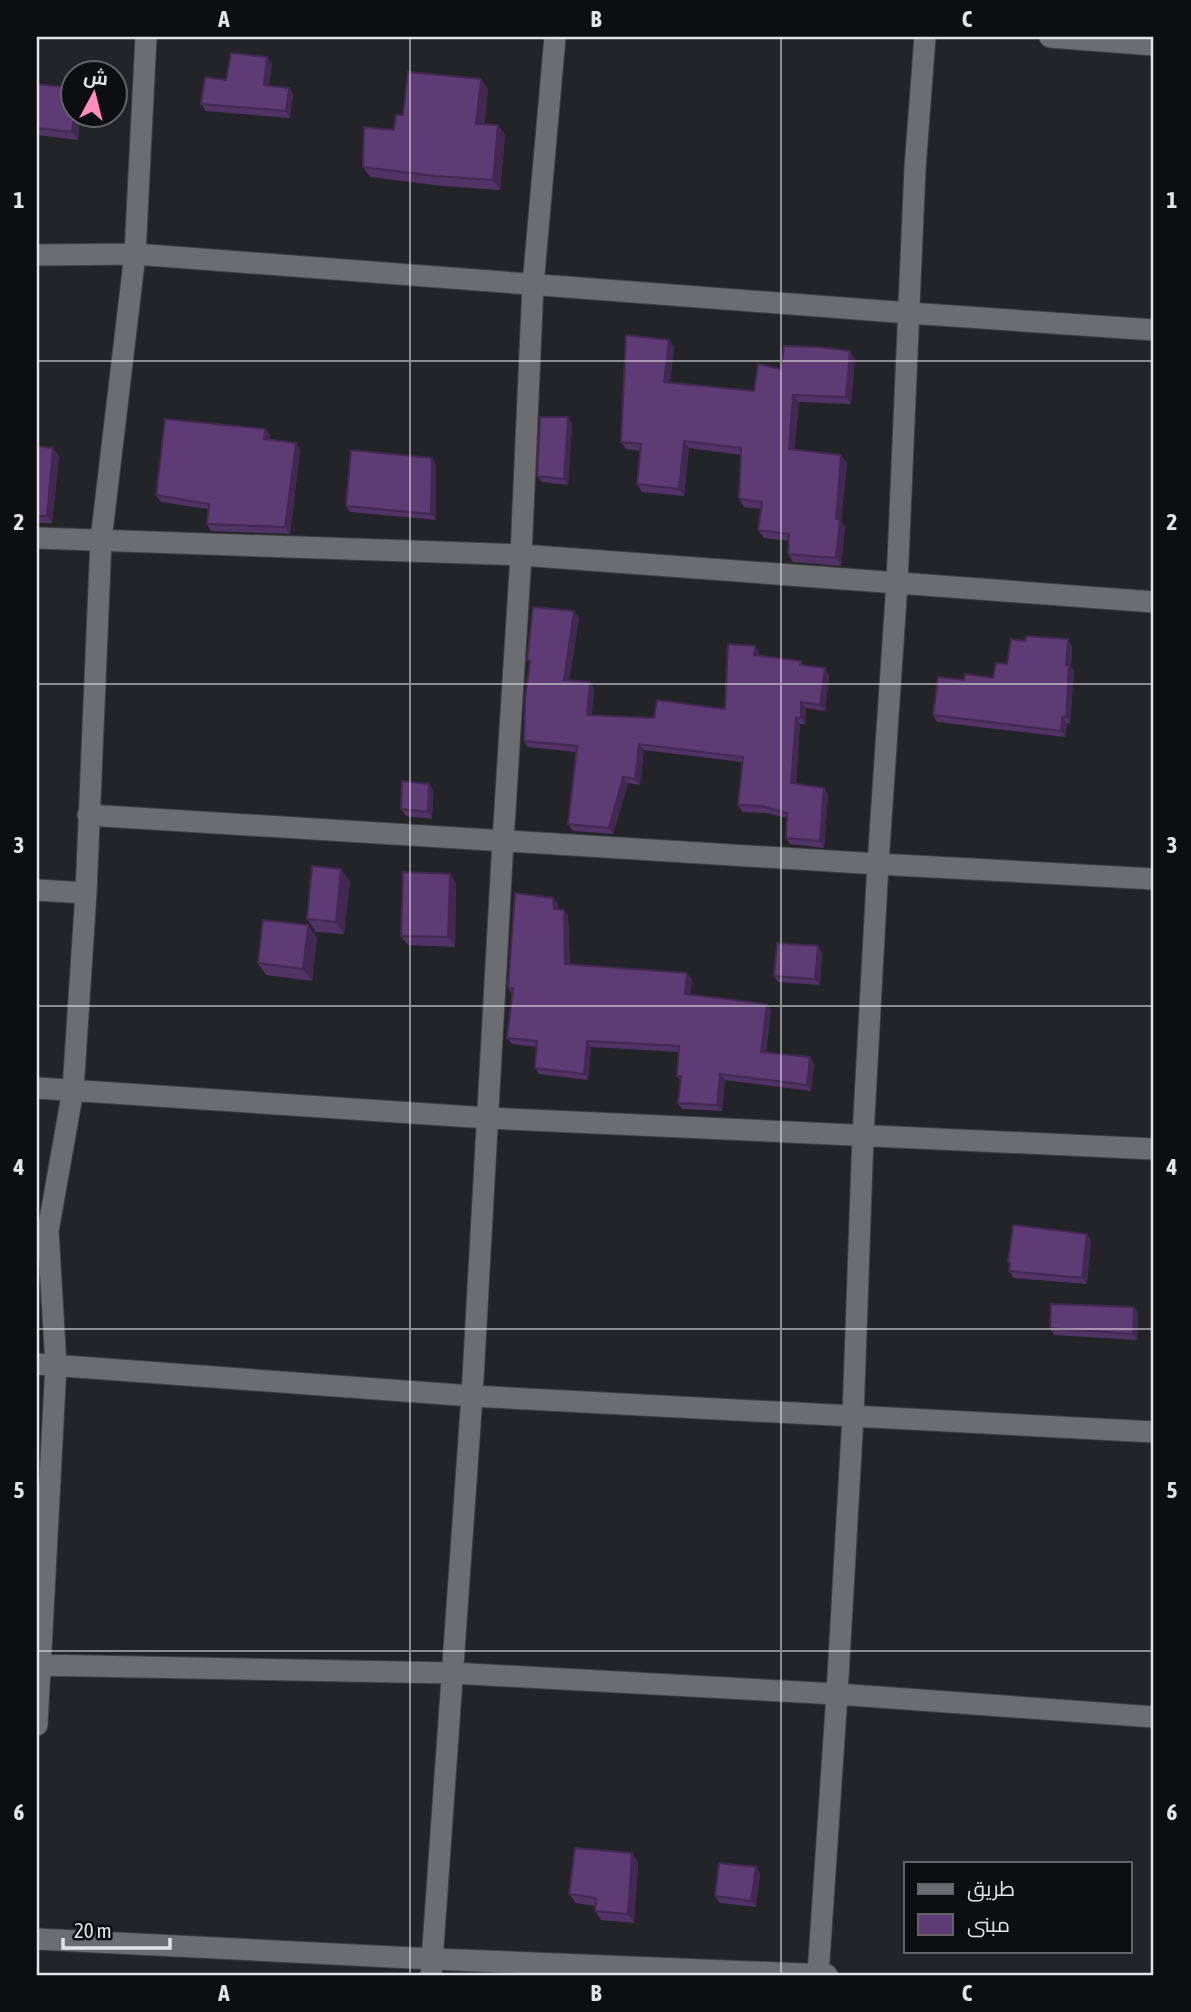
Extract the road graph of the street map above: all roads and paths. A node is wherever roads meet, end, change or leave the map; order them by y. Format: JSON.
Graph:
{"nodes":[{"id":1,"x":146,"y":37,"type":"edge"},
{"id":2,"x":555,"y":37,"type":"edge"},
{"id":3,"x":925,"y":37,"type":"edge"},
{"id":4,"x":1050,"y":37,"type":"edge"},
{"id":5,"x":1154,"y":45,"type":"edge"},
{"id":6,"x":135,"y":254,"type":"junction"},
{"id":7,"x":37,"y":255,"type":"edge"},
{"id":8,"x":533,"y":285,"type":"junction"},
{"id":9,"x":909,"y":313,"type":"junction"},
{"id":10,"x":1154,"y":330,"type":"edge"},
{"id":11,"x":37,"y":538,"type":"edge"},
{"id":12,"x":101,"y":540,"type":"junction"},
{"id":13,"x":521,"y":555,"type":"junction"},
{"id":14,"x":897,"y":583,"type":"junction"},
{"id":15,"x":1154,"y":602,"type":"edge"},
{"id":16,"x":88,"y":815,"type":"junction"},
{"id":17,"x":503,"y":841,"type":"junction"},
{"id":18,"x":878,"y":864,"type":"junction"},
{"id":19,"x":1154,"y":878,"type":"edge"},
{"id":20,"x":37,"y":890,"type":"edge"},
{"id":21,"x":86,"y":893,"type":"junction"},
{"id":22,"x":37,"y":1088,"type":"edge"},
{"id":23,"x":73,"y":1090,"type":"junction"},
{"id":24,"x":488,"y":1118,"type":"junction"},
{"id":25,"x":863,"y":1135,"type":"junction"},
{"id":26,"x":1154,"y":1149,"type":"edge"},
{"id":27,"x":46,"y":1365,"type":"edge"},
{"id":28,"x":472,"y":1396,"type":"junction"},
{"id":29,"x":853,"y":1416,"type":"junction"},
{"id":30,"x":1154,"y":1432,"type":"edge"},
{"id":31,"x":38,"y":1665,"type":"edge"},
{"id":32,"x":452,"y":1673,"type":"junction"},
{"id":33,"x":837,"y":1694,"type":"junction"},
{"id":34,"x":1154,"y":1717,"type":"edge"},
{"id":35,"x":37,"y":1725,"type":"edge"},
{"id":36,"x":37,"y":1939,"type":"edge"},
{"id":37,"x":432,"y":1967,"type":"edge"},
{"id":38,"x":818,"y":1975,"type":"edge"},
{"id":39,"x":827,"y":1975,"type":"edge"}],
"edges":[{"from":1,"to":6,"type":"street"},
{"from":2,"to":8,"type":"street"},
{"from":3,"to":9,"type":"street"},
{"from":4,"to":5,"type":"street"},
{"from":6,"to":7,"type":"street"},
{"from":6,"to":8,"type":"street"},
{"from":6,"to":12,"type":"street"},
{"from":8,"to":9,"type":"street"},
{"from":8,"to":13,"type":"street"},
{"from":9,"to":10,"type":"street"},
{"from":9,"to":14,"type":"street"},
{"from":11,"to":12,"type":"street"},
{"from":12,"to":13,"type":"street"},
{"from":12,"to":16,"type":"street"},
{"from":13,"to":14,"type":"street"},
{"from":13,"to":17,"type":"street"},
{"from":14,"to":15,"type":"street"},
{"from":14,"to":18,"type":"street"},
{"from":16,"to":17,"type":"street"},
{"from":16,"to":21,"type":"street"},
{"from":17,"to":18,"type":"street"},
{"from":17,"to":24,"type":"street"},
{"from":18,"to":19,"type":"street"},
{"from":18,"to":25,"type":"street"},
{"from":20,"to":21,"type":"street"},
{"from":21,"to":23,"type":"street"},
{"from":22,"to":23,"type":"street"},
{"from":23,"to":24,"type":"street"},
{"from":23,"to":27,"type":"street"},
{"from":24,"to":25,"type":"street"},
{"from":24,"to":28,"type":"street"},
{"from":25,"to":26,"type":"street"},
{"from":25,"to":29,"type":"street"},
{"from":27,"to":28,"type":"street"},
{"from":27,"to":31,"type":"street"},
{"from":28,"to":29,"type":"street"},
{"from":28,"to":32,"type":"street"},
{"from":29,"to":30,"type":"street"},
{"from":29,"to":33,"type":"street"},
{"from":31,"to":32,"type":"street"},
{"from":31,"to":35,"type":"street"},
{"from":32,"to":33,"type":"street"},
{"from":32,"to":37,"type":"street"},
{"from":33,"to":34,"type":"street"},
{"from":33,"to":38,"type":"street"},
{"from":36,"to":37,"type":"street"},
{"from":37,"to":38,"type":"street"},
{"from":38,"to":39,"type":"street"}]}
